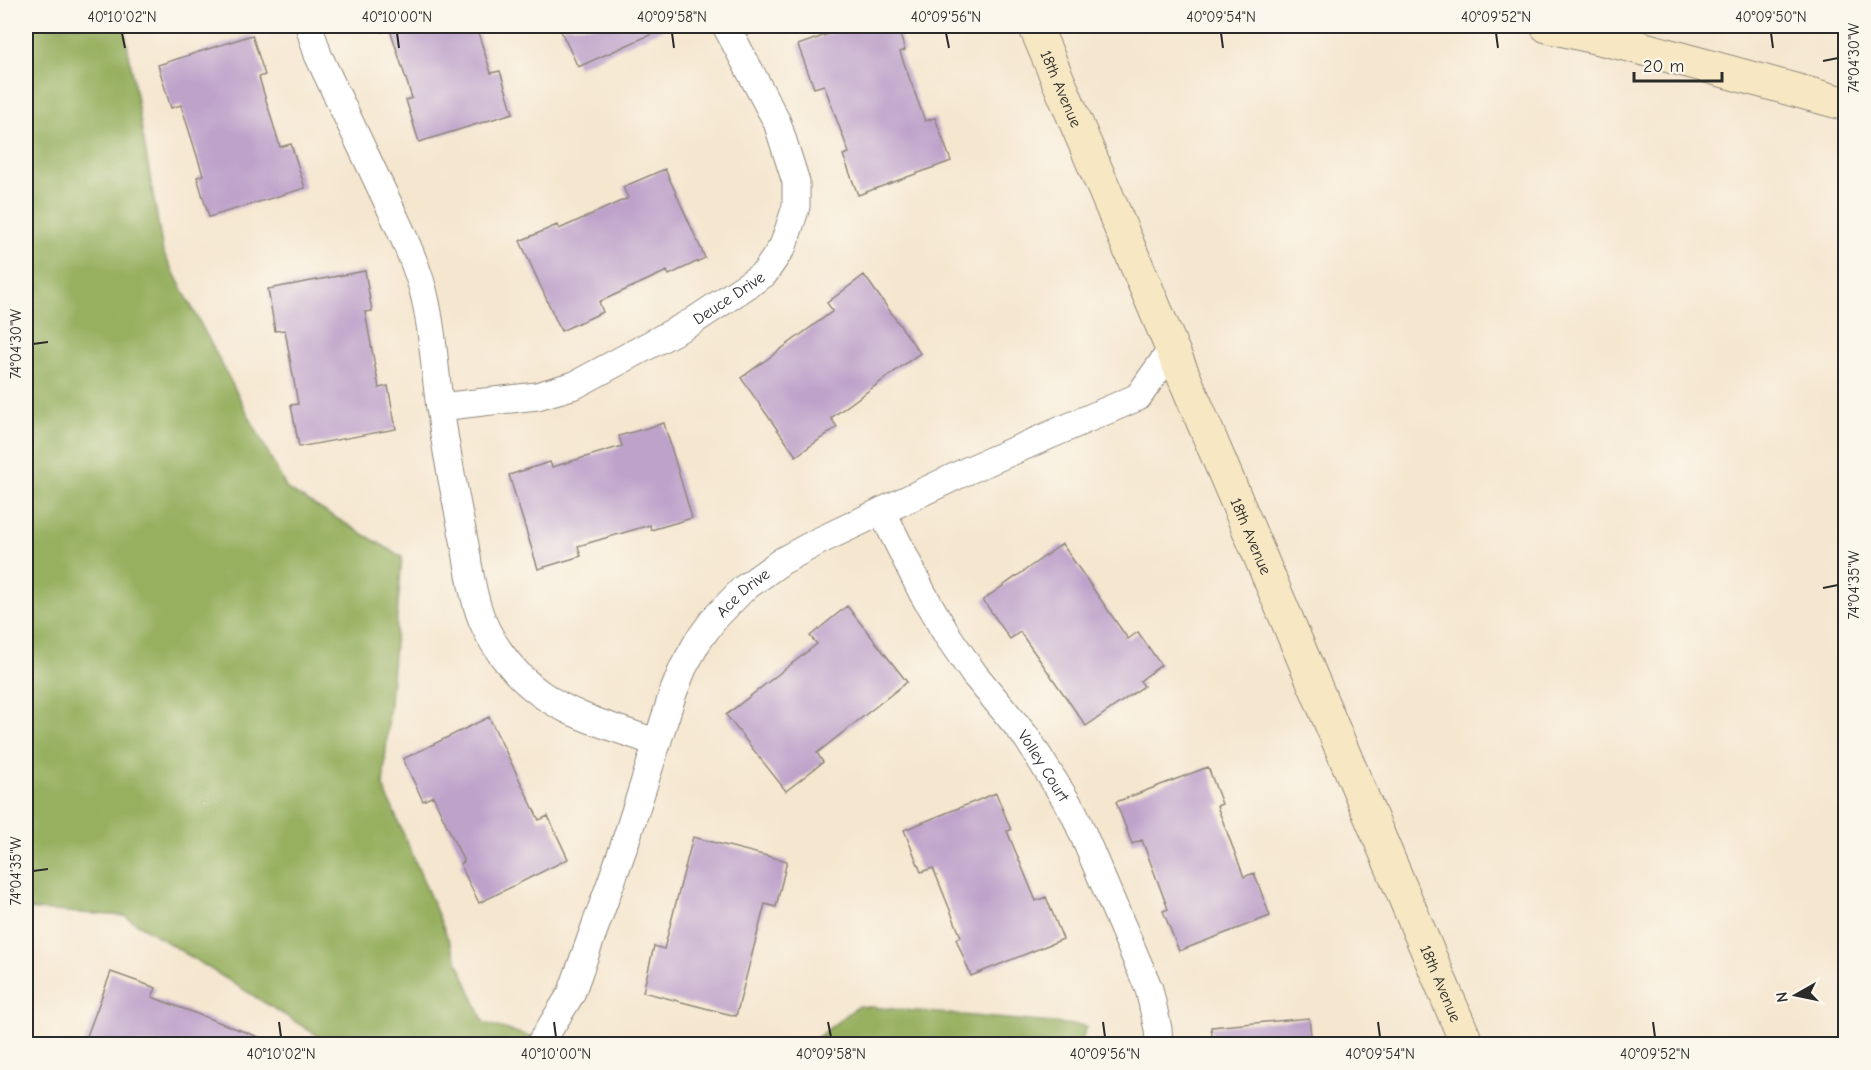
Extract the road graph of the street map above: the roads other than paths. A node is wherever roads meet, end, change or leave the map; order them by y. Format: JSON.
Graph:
{"nodes":[{"id":1,"x":309,"y":26,"type":"edge"},
{"id":2,"x":726,"y":26,"type":"edge"},
{"id":3,"x":1035,"y":26,"type":"edge"},
{"id":4,"x":1547,"y":26,"type":"edge"},
{"id":5,"x":1845,"y":104,"type":"edge"},
{"id":6,"x":1172,"y":349,"type":"junction"},
{"id":7,"x":440,"y":407,"type":"junction"},
{"id":8,"x":882,"y":511,"type":"junction"},
{"id":9,"x":657,"y":743,"type":"junction"},
{"id":10,"x":540,"y":1044,"type":"edge"},
{"id":11,"x":1159,"y":1044,"type":"edge"},
{"id":12,"x":1467,"y":1044,"type":"edge"}],
"edges":[{"from":1,"to":7,"type":"street"},
{"from":2,"to":7,"type":"street","name":"Deuce Drive"},
{"from":3,"to":6,"type":"street","name":"18th Avenue"},
{"from":4,"to":5,"type":"street"},
{"from":6,"to":8,"type":"street","name":"Ace Drive"},
{"from":6,"to":12,"type":"street","name":"18th Avenue"},
{"from":7,"to":9,"type":"street"},
{"from":8,"to":9,"type":"street","name":"Ace Drive"},
{"from":8,"to":11,"type":"street","name":"Volley Court"},
{"from":9,"to":10,"type":"street","name":"Ace Drive"}]}
